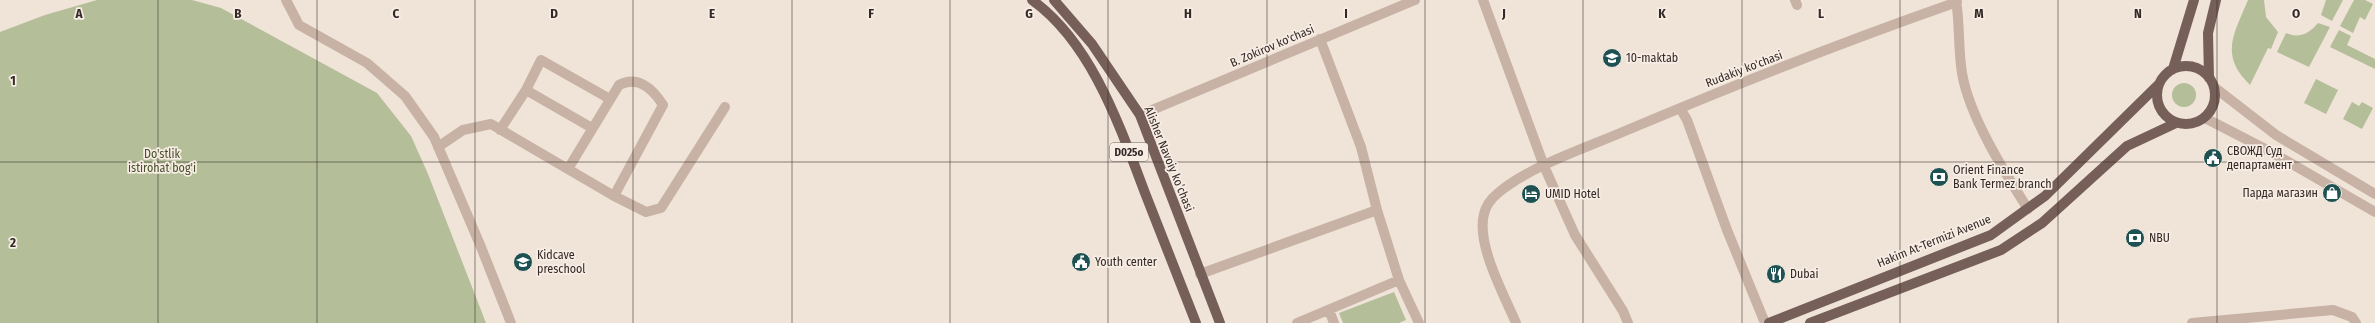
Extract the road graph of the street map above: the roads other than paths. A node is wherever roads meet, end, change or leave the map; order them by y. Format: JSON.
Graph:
{"nodes":[{"id":1,"x":286,"y":0,"type":"edge"},
{"id":2,"x":1032,"y":0,"type":"edge"},
{"id":3,"x":1054,"y":0,"type":"edge"},
{"id":4,"x":1415,"y":0,"type":"edge"},
{"id":5,"x":1483,"y":0,"type":"edge"},
{"id":6,"x":2194,"y":0,"type":"edge"},
{"id":7,"x":2216,"y":0,"type":"edge"},
{"id":8,"x":1956,"y":1,"type":"edge"},
{"id":9,"x":1320,"y":40,"type":"junction"},
{"id":10,"x":2173,"y":69,"type":"junction"},
{"id":11,"x":2212,"y":82,"type":"junction"},
{"id":12,"x":2158,"y":86,"type":"junction"},
{"id":13,"x":526,"y":90,"type":"junction"},
{"id":14,"x":610,"y":99,"type":"junction"},
{"id":15,"x":725,"y":107,"type":"dead end"},
{"id":16,"x":1680,"y":108,"type":"junction"},
{"id":17,"x":1140,"y":115,"type":"junction"},
{"id":18,"x":2205,"y":118,"type":"junction"},
{"id":19,"x":2176,"y":123,"type":"junction"},
{"id":20,"x":592,"y":128,"type":"junction"},
{"id":21,"x":500,"y":130,"type":"junction"},
{"id":22,"x":438,"y":147,"type":"junction"},
{"id":23,"x":1544,"y":166,"type":"junction"},
{"id":24,"x":568,"y":169,"type":"junction"},
{"id":25,"x":2375,"y":194,"type":"edge"},
{"id":26,"x":614,"y":196,"type":"junction"},
{"id":27,"x":2028,"y":209,"type":"junction"},
{"id":28,"x":1377,"y":210,"type":"junction"},
{"id":29,"x":2375,"y":212,"type":"edge"},
{"id":30,"x":1200,"y":274,"type":"junction"},
{"id":31,"x":1399,"y":280,"type":"junction"},
{"id":32,"x":1329,"y":310,"type":"junction"},
{"id":33,"x":511,"y":323,"type":"edge"},
{"id":34,"x":1196,"y":323,"type":"edge"},
{"id":35,"x":1220,"y":323,"type":"edge"},
{"id":36,"x":1297,"y":323,"type":"edge"},
{"id":37,"x":1334,"y":323,"type":"edge"},
{"id":38,"x":1419,"y":323,"type":"edge"},
{"id":39,"x":1516,"y":323,"type":"edge"},
{"id":40,"x":1628,"y":323,"type":"edge"},
{"id":41,"x":1765,"y":323,"type":"edge"},
{"id":42,"x":1769,"y":323,"type":"edge"},
{"id":43,"x":1810,"y":323,"type":"edge"},
{"id":44,"x":2192,"y":323,"type":"edge"},
{"id":45,"x":2356,"y":323,"type":"edge"}],
"edges":[{"from":1,"to":22,"type":"street"},
{"from":2,"to":34,"type":"main road","number":"D025o"},
{"from":3,"to":17,"type":"main road","name":"Alisher Navoiy ko’chasi"},
{"from":4,"to":9,"type":"street","name":"B. Zokirov ko'chasi"},
{"from":5,"to":23,"type":"street"},
{"from":6,"to":10,"type":"main road"},
{"from":7,"to":11,"type":"main road"},
{"from":8,"to":16,"type":"street","name":"Rudakiy ko'chasi"},
{"from":8,"to":27,"type":"street"},
{"from":9,"to":17,"type":"street","name":"B. Zokirov ko'chasi"},
{"from":9,"to":28,"type":"street"},
{"from":10,"to":11,"type":"main road"},
{"from":10,"to":12,"type":"main road"},
{"from":11,"to":18,"type":"main road"},
{"from":11,"to":25,"type":"street"},
{"from":12,"to":19,"type":"main road"},
{"from":12,"to":27,"type":"main road","name":"Hakim At-Termizi Avenue"},
{"from":13,"to":14,"type":"street"},
{"from":13,"to":20,"type":"street"},
{"from":13,"to":21,"type":"street"},
{"from":14,"to":20,"type":"street"},
{"from":14,"to":26,"type":"street"},
{"from":15,"to":26,"type":"street"},
{"from":16,"to":23,"type":"street","name":"Rudakiy ko'chasi"},
{"from":16,"to":41,"type":"street"},
{"from":17,"to":30,"type":"main road","name":"Alisher Navoiy ko’chasi"},
{"from":18,"to":19,"type":"main road"},
{"from":18,"to":29,"type":"street"},
{"from":19,"to":43,"type":"main road"},
{"from":20,"to":24,"type":"street"},
{"from":21,"to":22,"type":"street"},
{"from":21,"to":24,"type":"street"},
{"from":22,"to":33,"type":"street"},
{"from":23,"to":39,"type":"street","name":"Rudakiy ko'chasi"},
{"from":23,"to":40,"type":"street"},
{"from":24,"to":26,"type":"street"},
{"from":27,"to":42,"type":"main road","name":"Hakim At-Termizi Avenue"},
{"from":28,"to":30,"type":"street"},
{"from":28,"to":31,"type":"street"},
{"from":30,"to":35,"type":"main road","name":"Alisher Navoiy ko’chasi"},
{"from":31,"to":32,"type":"street"},
{"from":31,"to":38,"type":"street"},
{"from":32,"to":36,"type":"street"},
{"from":32,"to":37,"type":"street"},
{"from":44,"to":45,"type":"street"}]}
